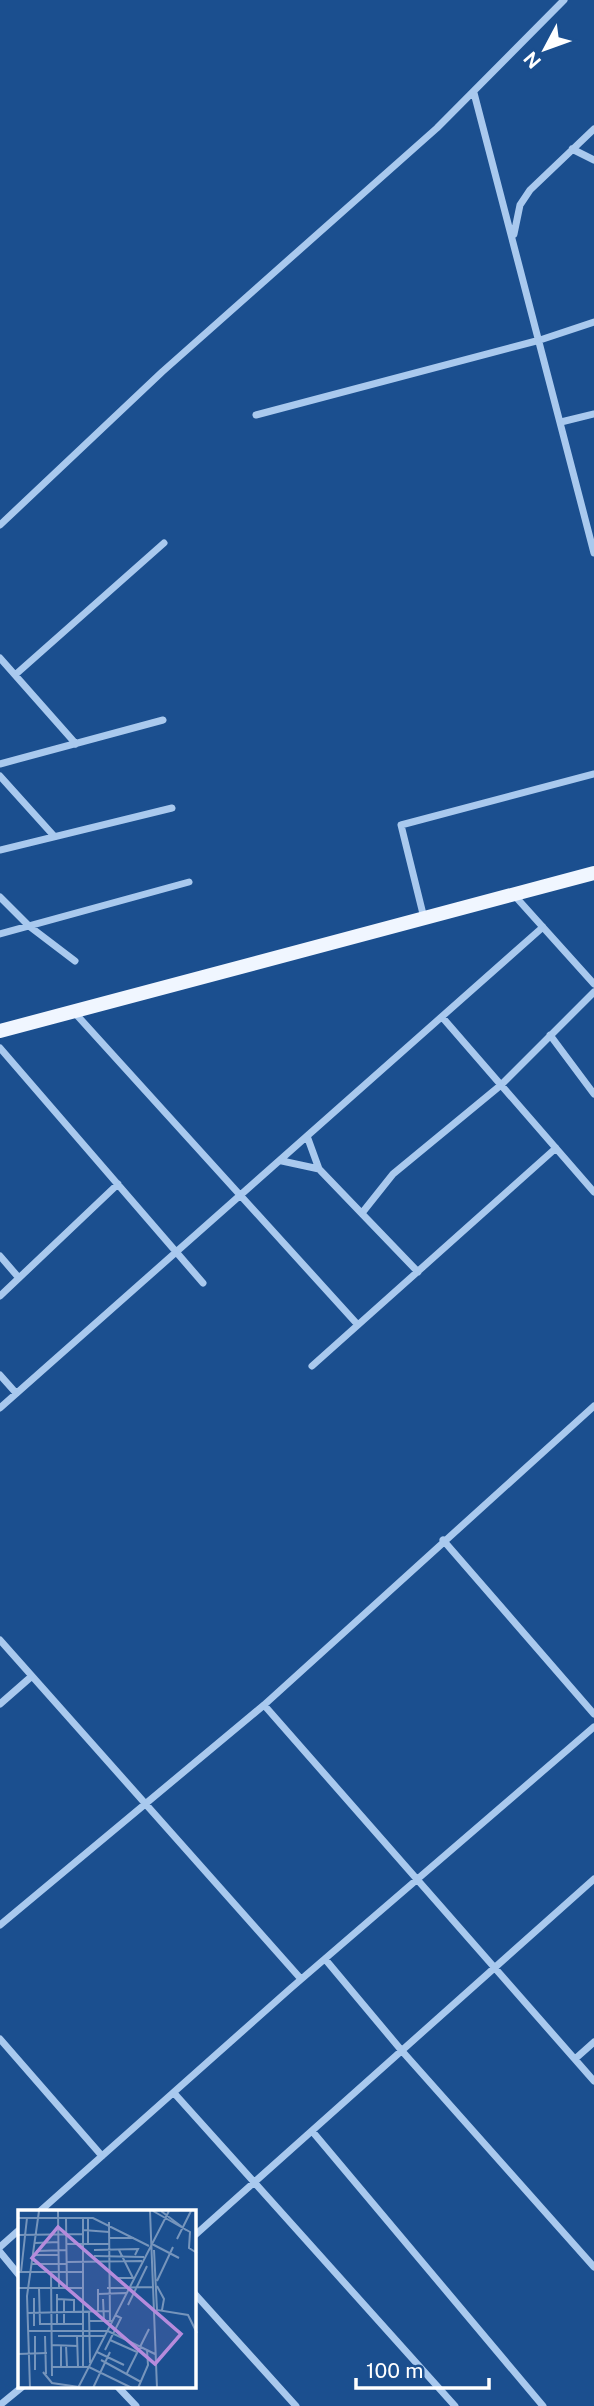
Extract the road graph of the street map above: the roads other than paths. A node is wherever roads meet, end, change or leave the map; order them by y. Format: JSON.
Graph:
{"nodes":[{"id":1,"x":564,"y":0,"type":"edge"},
{"id":2,"x":474,"y":93,"type":"junction"},
{"id":3,"x":594,"y":129,"type":"edge"},
{"id":4,"x":572,"y":149,"type":"junction"},
{"id":5,"x":594,"y":160,"type":"edge"},
{"id":6,"x":513,"y":237,"type":"junction"},
{"id":7,"x":594,"y":322,"type":"edge"},
{"id":8,"x":540,"y":340,"type":"junction"},
{"id":9,"x":594,"y":414,"type":"edge"},
{"id":10,"x":256,"y":415,"type":"dead end"},
{"id":11,"x":561,"y":422,"type":"junction"},
{"id":12,"x":0,"y":524,"type":"edge"},
{"id":13,"x":590,"y":524,"type":"edge"},
{"id":14,"x":164,"y":543,"type":"dead end"},
{"id":15,"x":594,"y":553,"type":"edge"},
{"id":16,"x":0,"y":658,"type":"edge"},
{"id":17,"x":15,"y":675,"type":"junction"},
{"id":18,"x":163,"y":720,"type":"dead end"},
{"id":19,"x":76,"y":744,"type":"junction"},
{"id":20,"x":0,"y":764,"type":"edge"},
{"id":21,"x":594,"y":774,"type":"edge"},
{"id":22,"x":0,"y":776,"type":"edge"},
{"id":23,"x":172,"y":808,"type":"dead end"},
{"id":24,"x":54,"y":836,"type":"junction"},
{"id":25,"x":0,"y":850,"type":"edge"},
{"id":26,"x":594,"y":873,"type":"edge"},
{"id":27,"x":188,"y":882,"type":"dead end"},
{"id":28,"x":514,"y":894,"type":"junction"},
{"id":29,"x":0,"y":897,"type":"edge"},
{"id":30,"x":424,"y":918,"type":"junction"},
{"id":31,"x":29,"y":926,"type":"junction"},
{"id":32,"x":543,"y":927,"type":"junction"},
{"id":33,"x":0,"y":934,"type":"edge"},
{"id":34,"x":75,"y":961,"type":"dead end"},
{"id":35,"x":594,"y":984,"type":"edge"},
{"id":36,"x":594,"y":992,"type":"edge"},
{"id":37,"x":74,"y":1012,"type":"junction"},
{"id":38,"x":442,"y":1017,"type":"junction"},
{"id":39,"x":0,"y":1031,"type":"edge"},
{"id":40,"x":550,"y":1035,"type":"junction"},
{"id":41,"x":0,"y":1048,"type":"edge"},
{"id":42,"x":501,"y":1085,"type":"junction"},
{"id":43,"x":594,"y":1094,"type":"edge"},
{"id":44,"x":307,"y":1136,"type":"junction"},
{"id":45,"x":556,"y":1149,"type":"junction"},
{"id":46,"x":282,"y":1161,"type":"junction"},
{"id":47,"x":318,"y":1169,"type":"junction"},
{"id":48,"x":118,"y":1184,"type":"junction"},
{"id":49,"x":594,"y":1192,"type":"edge"},
{"id":50,"x":240,"y":1196,"type":"junction"},
{"id":51,"x":362,"y":1213,"type":"junction"},
{"id":52,"x":177,"y":1252,"type":"junction"},
{"id":53,"x":0,"y":1256,"type":"edge"},
{"id":54,"x":418,"y":1272,"type":"junction"},
{"id":55,"x":19,"y":1278,"type":"junction"},
{"id":56,"x":203,"y":1283,"type":"dead end"},
{"id":57,"x":0,"y":1296,"type":"edge"},
{"id":58,"x":358,"y":1325,"type":"junction"},
{"id":59,"x":312,"y":1366,"type":"dead end"},
{"id":60,"x":0,"y":1375,"type":"edge"},
{"id":61,"x":16,"y":1394,"type":"junction"},
{"id":62,"x":594,"y":1406,"type":"edge"},
{"id":63,"x":0,"y":1408,"type":"edge"},
{"id":64,"x":443,"y":1540,"type":"junction"},
{"id":65,"x":0,"y":1640,"type":"edge"},
{"id":66,"x":32,"y":1676,"type":"junction"},
{"id":67,"x":0,"y":1704,"type":"edge"},
{"id":68,"x":264,"y":1704,"type":"junction"},
{"id":69,"x":592,"y":1709,"type":"edge"},
{"id":70,"x":594,"y":1727,"type":"edge"},
{"id":71,"x":143,"y":1803,"type":"junction"},
{"id":72,"x":594,"y":1879,"type":"edge"},
{"id":73,"x":417,"y":1880,"type":"junction"},
{"id":74,"x":0,"y":1925,"type":"edge"},
{"id":75,"x":325,"y":1959,"type":"junction"},
{"id":76,"x":494,"y":1966,"type":"junction"},
{"id":77,"x":301,"y":1979,"type":"junction"},
{"id":78,"x":0,"y":2039,"type":"edge"},
{"id":79,"x":594,"y":2042,"type":"edge"},
{"id":80,"x":402,"y":2052,"type":"junction"},
{"id":81,"x":575,"y":2059,"type":"junction"},
{"id":82,"x":594,"y":2081,"type":"edge"},
{"id":83,"x":174,"y":2093,"type":"junction"},
{"id":84,"x":312,"y":2131,"type":"junction"},
{"id":85,"x":102,"y":2156,"type":"junction"},
{"id":86,"x":254,"y":2183,"type":"junction"},
{"id":87,"x":42,"y":2210,"type":"edge"},
{"id":88,"x":18,"y":2231,"type":"edge"},
{"id":89,"x":196,"y":2234,"type":"edge"},
{"id":90,"x":0,"y":2247,"type":"edge"},
{"id":91,"x":0,"y":2252,"type":"edge"},
{"id":92,"x":594,"y":2267,"type":"edge"},
{"id":93,"x":18,"y":2274,"type":"edge"},
{"id":94,"x":196,"y":2295,"type":"edge"},
{"id":95,"x":21,"y":2388,"type":"edge"},
{"id":96,"x":119,"y":2388,"type":"edge"},
{"id":97,"x":0,"y":2405,"type":"edge"},
{"id":98,"x":136,"y":2406,"type":"edge"},
{"id":99,"x":296,"y":2406,"type":"edge"},
{"id":100,"x":454,"y":2406,"type":"edge"},
{"id":101,"x":543,"y":2406,"type":"edge"}],
"edges":[{"from":1,"to":2,"type":"street"},
{"from":2,"to":6,"type":"street"},
{"from":2,"to":12,"type":"street"},
{"from":3,"to":4,"type":"street"},
{"from":4,"to":5,"type":"street"},
{"from":4,"to":6,"type":"street"},
{"from":6,"to":8,"type":"street"},
{"from":7,"to":8,"type":"street"},
{"from":8,"to":10,"type":"street"},
{"from":8,"to":11,"type":"street"},
{"from":9,"to":11,"type":"street"},
{"from":11,"to":13,"type":"street"},
{"from":13,"to":15,"type":"street"},
{"from":14,"to":17,"type":"street"},
{"from":16,"to":17,"type":"street"},
{"from":17,"to":19,"type":"street"},
{"from":18,"to":19,"type":"street"},
{"from":19,"to":20,"type":"street"},
{"from":21,"to":30,"type":"street"},
{"from":22,"to":24,"type":"street"},
{"from":23,"to":24,"type":"street"},
{"from":24,"to":25,"type":"street"},
{"from":26,"to":28,"type":"main road"},
{"from":27,"to":31,"type":"street"},
{"from":28,"to":30,"type":"main road"},
{"from":28,"to":32,"type":"street"},
{"from":29,"to":31,"type":"street"},
{"from":30,"to":37,"type":"main road"},
{"from":31,"to":33,"type":"street"},
{"from":31,"to":34,"type":"street"},
{"from":32,"to":35,"type":"street"},
{"from":32,"to":38,"type":"street"},
{"from":36,"to":40,"type":"street"},
{"from":37,"to":39,"type":"main road"},
{"from":37,"to":50,"type":"street"},
{"from":38,"to":42,"type":"street"},
{"from":38,"to":44,"type":"street"},
{"from":40,"to":42,"type":"street"},
{"from":40,"to":43,"type":"street"},
{"from":41,"to":48,"type":"street"},
{"from":42,"to":45,"type":"street"},
{"from":42,"to":51,"type":"street"},
{"from":44,"to":46,"type":"street"},
{"from":44,"to":47,"type":"street"},
{"from":45,"to":49,"type":"street"},
{"from":45,"to":54,"type":"street"},
{"from":46,"to":47,"type":"street"},
{"from":46,"to":50,"type":"street"},
{"from":47,"to":51,"type":"street"},
{"from":48,"to":52,"type":"street"},
{"from":48,"to":55,"type":"street"},
{"from":50,"to":52,"type":"street"},
{"from":50,"to":58,"type":"street"},
{"from":51,"to":54,"type":"street"},
{"from":52,"to":56,"type":"street"},
{"from":52,"to":61,"type":"street"},
{"from":53,"to":55,"type":"street"},
{"from":54,"to":58,"type":"street"},
{"from":55,"to":57,"type":"street"},
{"from":58,"to":59,"type":"street"},
{"from":60,"to":61,"type":"street"},
{"from":61,"to":63,"type":"street"},
{"from":62,"to":64,"type":"street"},
{"from":64,"to":68,"type":"street"},
{"from":64,"to":69,"type":"street"},
{"from":65,"to":66,"type":"street"},
{"from":66,"to":67,"type":"street"},
{"from":66,"to":71,"type":"street"},
{"from":68,"to":71,"type":"street"},
{"from":68,"to":73,"type":"street"},
{"from":70,"to":73,"type":"street"},
{"from":71,"to":74,"type":"street"},
{"from":71,"to":77,"type":"street"},
{"from":72,"to":76,"type":"street"},
{"from":73,"to":75,"type":"street"},
{"from":73,"to":76,"type":"street"},
{"from":75,"to":77,"type":"street"},
{"from":75,"to":80,"type":"street"},
{"from":76,"to":80,"type":"street"},
{"from":76,"to":81,"type":"street"},
{"from":77,"to":83,"type":"street"},
{"from":78,"to":85,"type":"street"},
{"from":79,"to":81,"type":"street"},
{"from":80,"to":84,"type":"street"},
{"from":80,"to":92,"type":"street"},
{"from":81,"to":82,"type":"street"},
{"from":83,"to":85,"type":"street"},
{"from":83,"to":86,"type":"street"},
{"from":84,"to":86,"type":"street"},
{"from":84,"to":101,"type":"street"},
{"from":85,"to":87,"type":"street"},
{"from":86,"to":89,"type":"street"},
{"from":86,"to":100,"type":"street"},
{"from":88,"to":90,"type":"street"},
{"from":91,"to":93,"type":"street"},
{"from":94,"to":99,"type":"street"},
{"from":95,"to":97,"type":"street"},
{"from":96,"to":98,"type":"street"}]}
